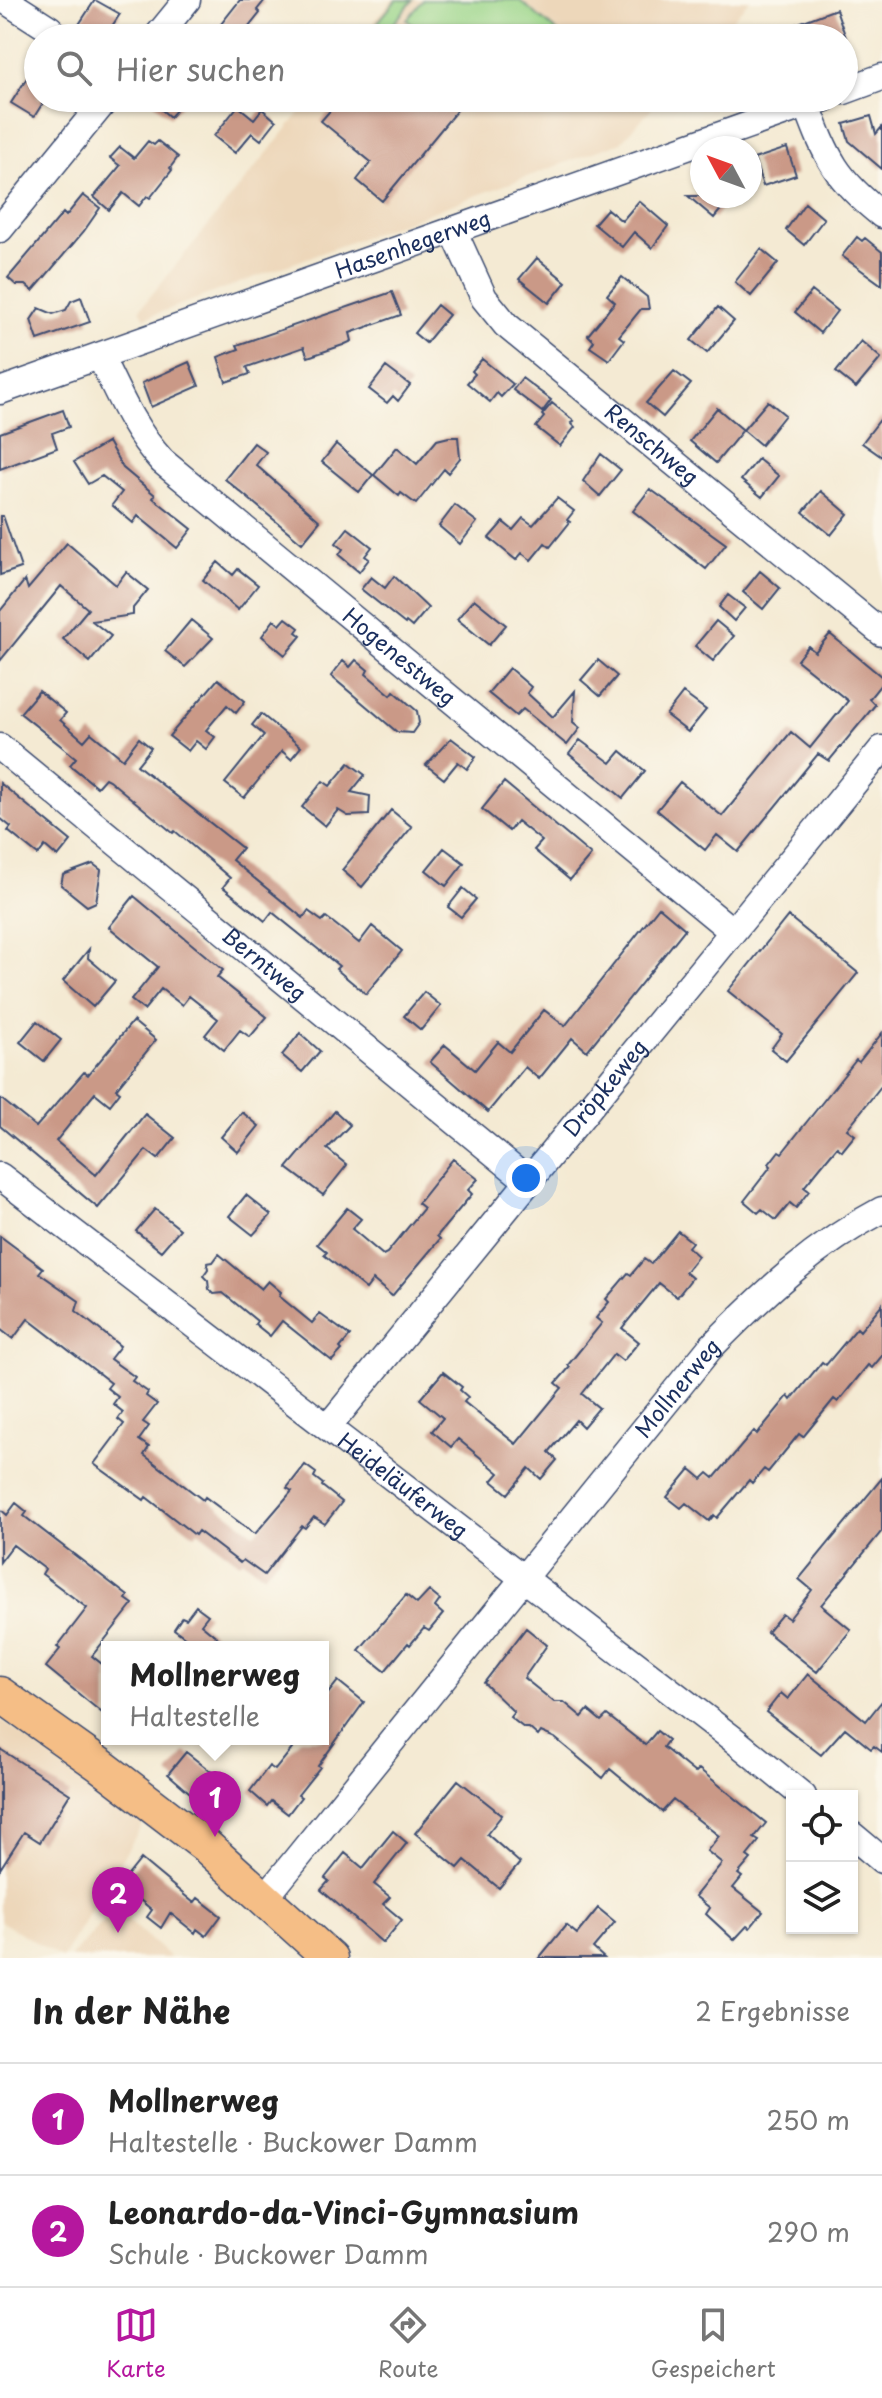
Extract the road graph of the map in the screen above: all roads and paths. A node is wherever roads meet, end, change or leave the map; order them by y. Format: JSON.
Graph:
{"nodes":[{"id":1,"x":5,"y":0,"type":"edge"},
{"id":2,"x":187,"y":0,"type":"edge"},
{"id":3,"x":42,"y":24,"type":"edge"},
{"id":4,"x":167,"y":24,"type":"edge"},
{"id":5,"x":882,"y":77,"type":"edge"},
{"id":6,"x":858,"y":86,"type":"edge"},
{"id":7,"x":96,"y":112,"type":"edge"},
{"id":8,"x":788,"y":112,"type":"edge"},
{"id":9,"x":818,"y":112,"type":"edge"},
{"id":10,"x":882,"y":215,"type":"edge"},
{"id":11,"x":0,"y":229,"type":"edge"},
{"id":12,"x":453,"y":230,"type":"junction"},
{"id":13,"x":100,"y":356,"type":"junction"},
{"id":14,"x":0,"y":391,"type":"edge"},
{"id":15,"x":882,"y":633,"type":"edge"},
{"id":16,"x":0,"y":747,"type":"edge"},
{"id":17,"x":882,"y":749,"type":"edge"},
{"id":18,"x":732,"y":931,"type":"junction"},
{"id":19,"x":0,"y":1176,"type":"edge"},
{"id":20,"x":528,"y":1181,"type":"junction"},
{"id":21,"x":882,"y":1210,"type":"edge"},
{"id":22,"x":328,"y":1427,"type":"junction"},
{"id":23,"x":524,"y":1577,"type":"junction"},
{"id":24,"x":0,"y":1694,"type":"edge"},
{"id":25,"x":795,"y":1790,"type":"edge"},
{"id":26,"x":858,"y":1840,"type":"edge"},
{"id":27,"x":882,"y":1860,"type":"edge"},
{"id":28,"x":265,"y":1898,"type":"junction"},
{"id":29,"x":330,"y":1958,"type":"edge"}],
"edges":[{"from":1,"to":3,"type":"street"},
{"from":2,"to":4,"type":"street"},
{"from":5,"to":6,"type":"street"},
{"from":7,"to":11,"type":"street"},
{"from":8,"to":12,"type":"street","name":"Hasenhegerweg"},
{"from":9,"to":10,"type":"street"},
{"from":12,"to":13,"type":"street","name":"Hasenhegerweg"},
{"from":12,"to":15,"type":"street","name":"Renschweg"},
{"from":13,"to":14,"type":"street","name":"Hasenhegerweg"},
{"from":13,"to":18,"type":"street","name":"Hogenestweg"},
{"from":16,"to":20,"type":"street","name":"Berntweg"},
{"from":17,"to":18,"type":"street","name":"Dröpkeweg"},
{"from":18,"to":20,"type":"street","name":"Dröpkeweg"},
{"from":19,"to":22,"type":"street","name":"Heideläuferweg"},
{"from":20,"to":22,"type":"street","name":"Dröpkeweg"},
{"from":21,"to":23,"type":"street","name":"Mollnerweg"},
{"from":22,"to":23,"type":"street","name":"Heideläuferweg"},
{"from":23,"to":25,"type":"street","name":"Heideläuferweg"},
{"from":23,"to":28,"type":"street","name":"Mollnerweg"},
{"from":24,"to":28,"type":"main road"},
{"from":26,"to":27,"type":"street"},
{"from":28,"to":29,"type":"main road"}]}
